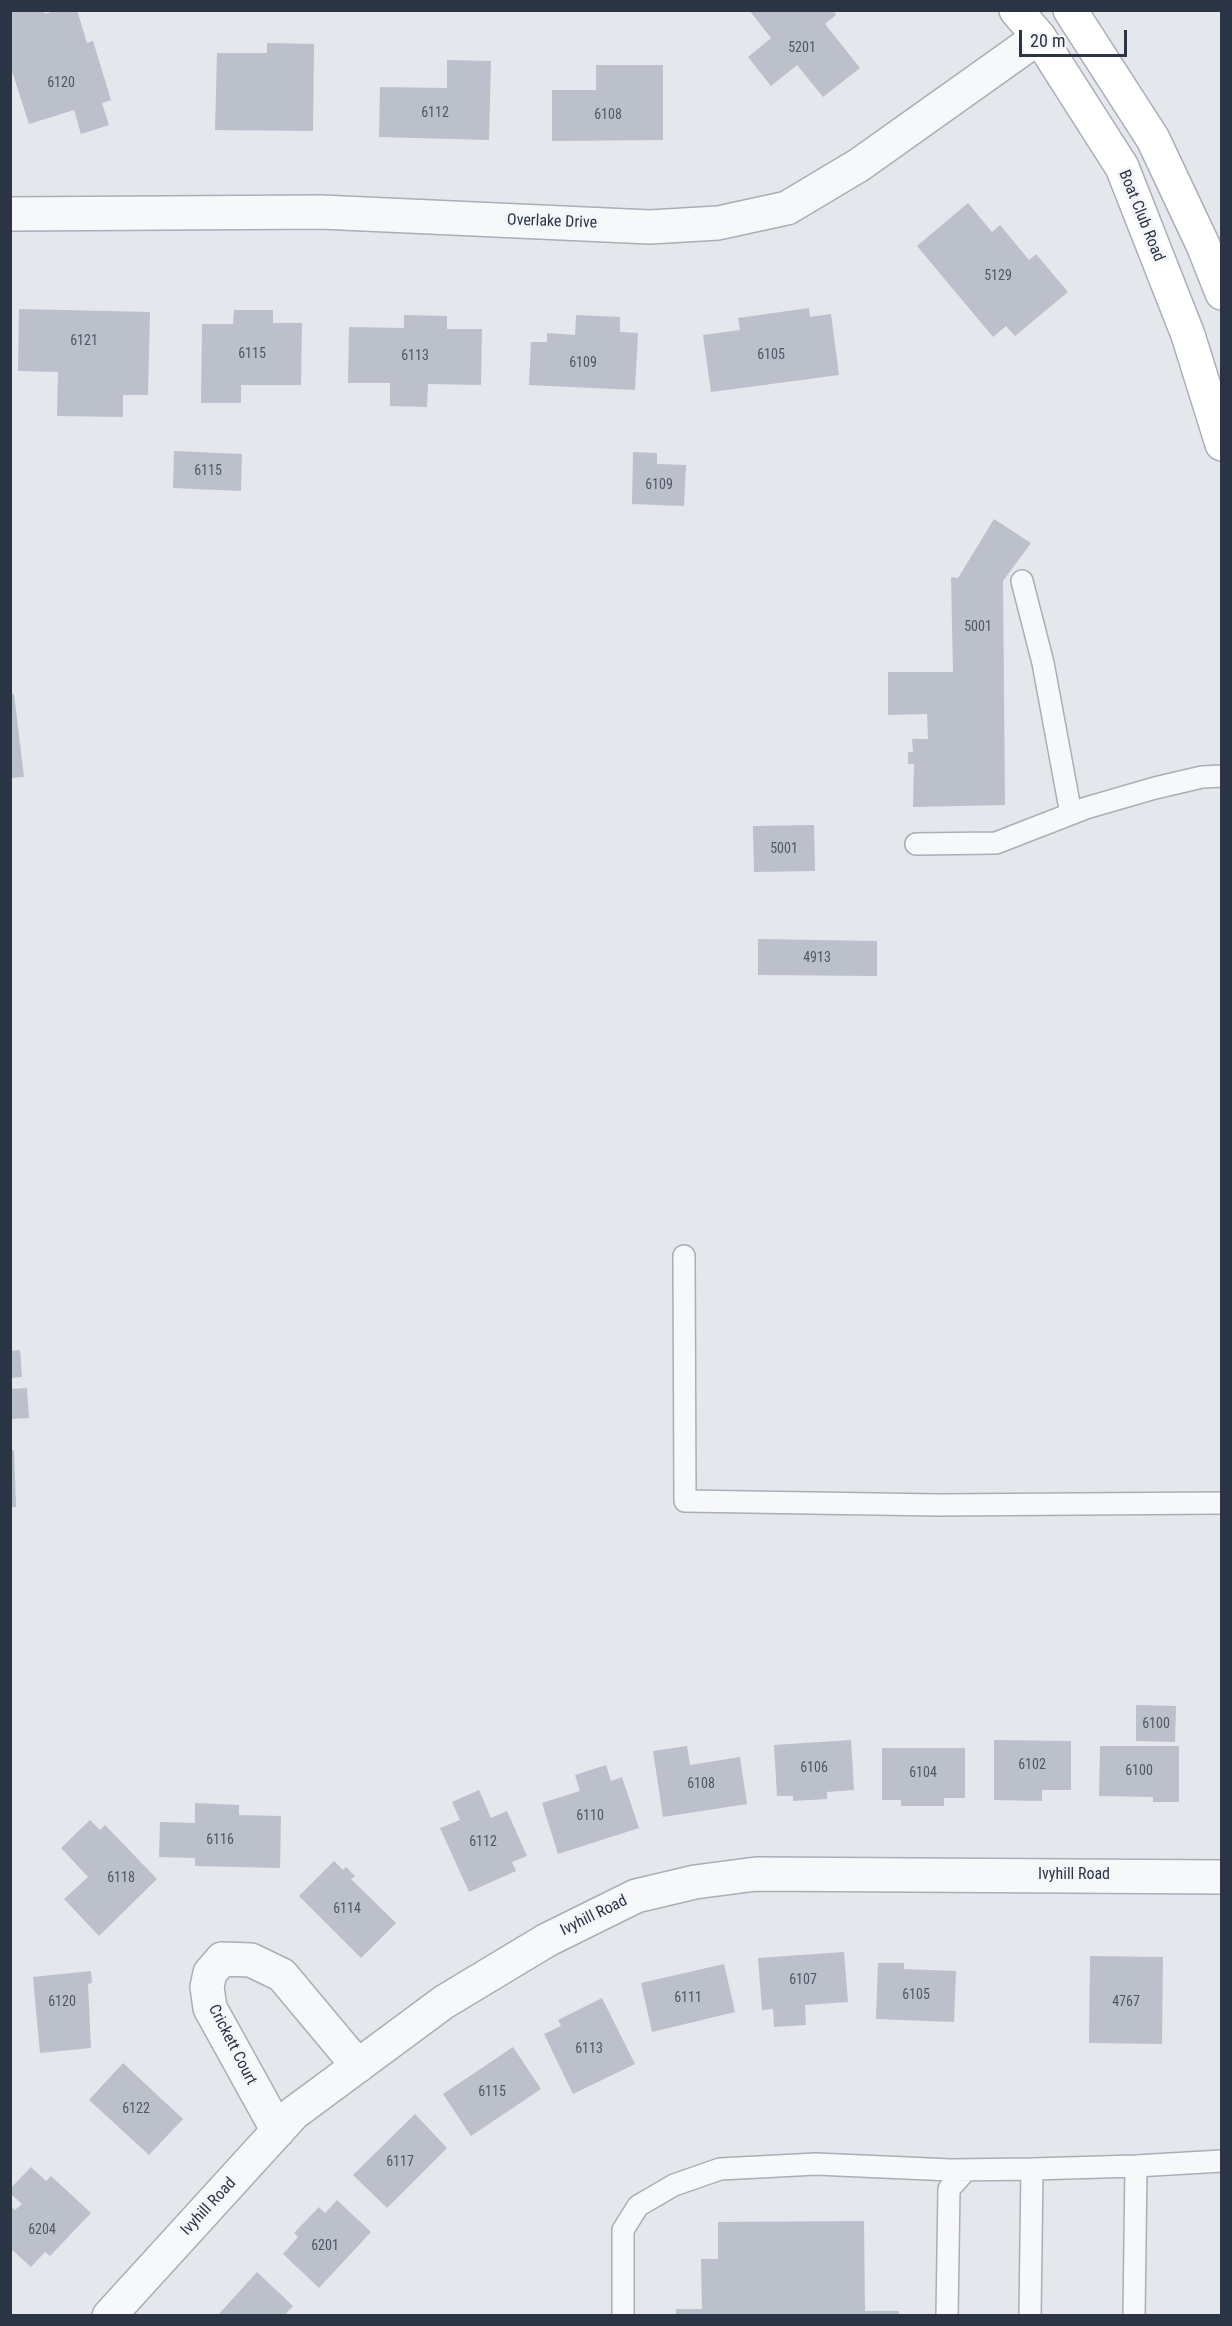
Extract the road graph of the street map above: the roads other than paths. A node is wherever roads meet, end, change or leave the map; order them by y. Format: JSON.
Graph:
{"nodes":[{"id":1,"x":1016,"y":10,"type":"edge"},
{"id":2,"x":1070,"y":10,"type":"edge"},
{"id":3,"x":1039,"y":37,"type":"junction"},
{"id":4,"x":10,"y":214,"type":"edge"},
{"id":5,"x":1221,"y":293,"type":"edge"},
{"id":6,"x":1221,"y":444,"type":"edge"},
{"id":7,"x":1022,"y":581,"type":"dead end"},
{"id":8,"x":1221,"y":776,"type":"edge"},
{"id":9,"x":1071,"y":814,"type":"junction"},
{"id":10,"x":916,"y":844,"type":"dead end"},
{"id":11,"x":684,"y":1256,"type":"dead end"},
{"id":12,"x":1221,"y":1503,"type":"edge"},
{"id":13,"x":1221,"y":1876,"type":"edge"},
{"id":14,"x":358,"y":2066,"type":"junction"},
{"id":15,"x":278,"y":2131,"type":"junction"},
{"id":16,"x":1221,"y":2161,"type":"edge"},
{"id":17,"x":1136,"y":2166,"type":"junction"},
{"id":18,"x":1032,"y":2169,"type":"junction"},
{"id":19,"x":966,"y":2170,"type":"junction"},
{"id":20,"x":109,"y":2316,"type":"edge"},
{"id":21,"x":623,"y":2316,"type":"edge"},
{"id":22,"x":947,"y":2316,"type":"edge"},
{"id":23,"x":1030,"y":2316,"type":"edge"},
{"id":24,"x":1134,"y":2316,"type":"edge"}],
"edges":[{"from":1,"to":3,"type":"main road","name":"Boat Club Road"},
{"from":2,"to":5,"type":"main road"},
{"from":3,"to":4,"type":"street","name":"Overlake Drive"},
{"from":3,"to":6,"type":"main road","name":"Boat Club Road"},
{"from":7,"to":9,"type":"lane"},
{"from":8,"to":9,"type":"lane"},
{"from":9,"to":10,"type":"lane"},
{"from":11,"to":12,"type":"lane"},
{"from":13,"to":14,"type":"street","name":"Ivyhill Road"},
{"from":14,"to":15,"type":"street","name":"Ivyhill Road"},
{"from":14,"to":15,"type":"street","name":"Crickett Court"},
{"from":15,"to":20,"type":"street","name":"Ivyhill Road"},
{"from":16,"to":17,"type":"lane"},
{"from":17,"to":18,"type":"lane"},
{"from":17,"to":24,"type":"lane"},
{"from":18,"to":19,"type":"lane"},
{"from":18,"to":23,"type":"lane"},
{"from":19,"to":21,"type":"lane"},
{"from":19,"to":22,"type":"lane"}]}
